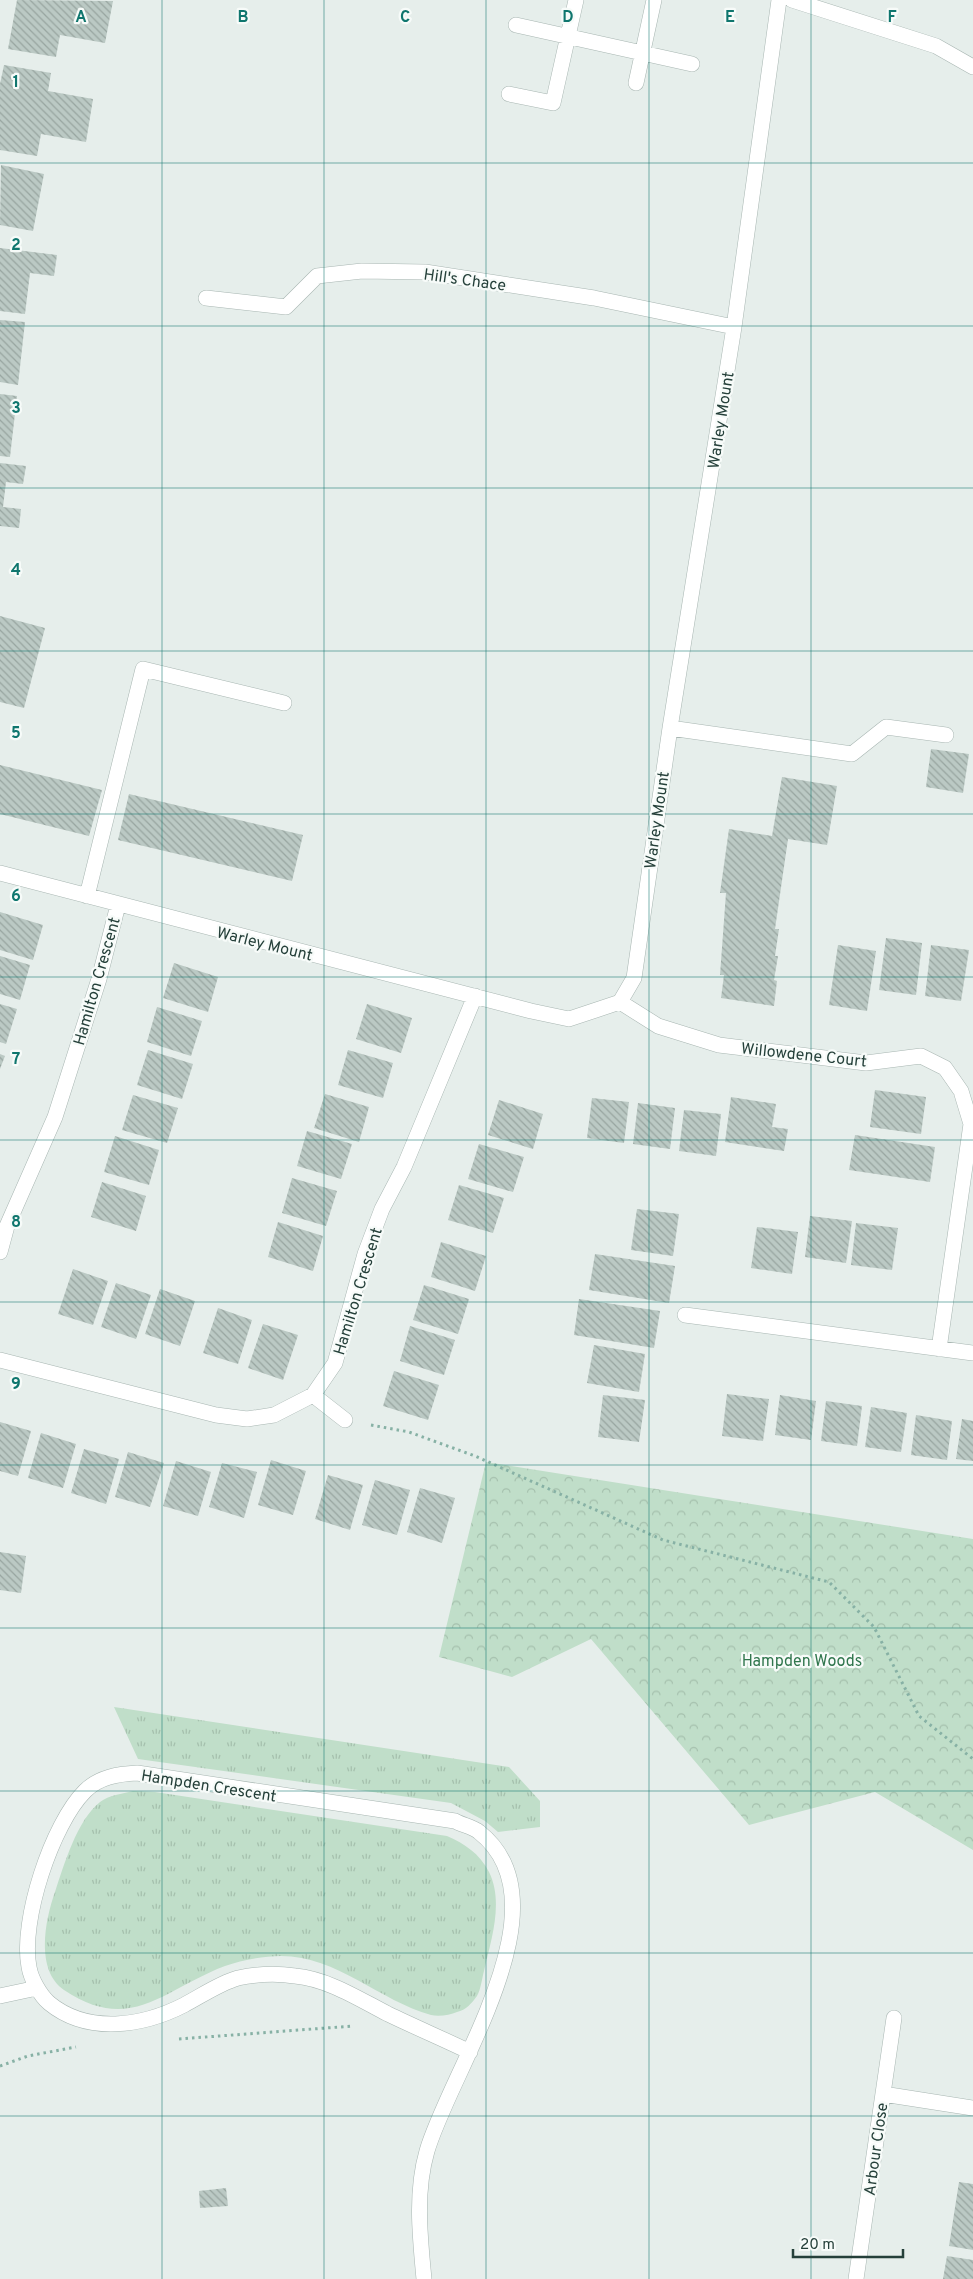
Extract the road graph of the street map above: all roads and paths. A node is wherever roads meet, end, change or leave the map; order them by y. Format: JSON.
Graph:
{"nodes":[{"id":1,"x":576,"y":0,"type":"edge"},
{"id":2,"x":654,"y":0,"type":"edge"},
{"id":3,"x":779,"y":0,"type":"edge"},
{"id":4,"x":792,"y":0,"type":"edge"},
{"id":5,"x":516,"y":25,"type":"dead end"},
{"id":6,"x":568,"y":36,"type":"junction"},
{"id":7,"x":643,"y":53,"type":"junction"},
{"id":8,"x":692,"y":64,"type":"dead end"},
{"id":9,"x":973,"y":67,"type":"edge"},
{"id":10,"x":636,"y":83,"type":"dead end"},
{"id":11,"x":509,"y":94,"type":"dead end"},
{"id":12,"x":206,"y":298,"type":"dead end"},
{"id":13,"x":734,"y":327,"type":"junction"},
{"id":14,"x":284,"y":703,"type":"dead end"},
{"id":15,"x":670,"y":728,"type":"junction"},
{"id":16,"x":946,"y":735,"type":"dead end"},
{"id":17,"x":0,"y":874,"type":"edge"},
{"id":18,"x":87,"y":896,"type":"junction"},
{"id":19,"x":118,"y":905,"type":"junction"},
{"id":20,"x":475,"y":996,"type":"junction"},
{"id":21,"x":620,"y":1002,"type":"junction"},
{"id":22,"x":0,"y":1252,"type":"edge"},
{"id":23,"x":685,"y":1315,"type":"dead end"},
{"id":24,"x":939,"y":1349,"type":"junction"},
{"id":25,"x":973,"y":1353,"type":"edge"},
{"id":26,"x":0,"y":1360,"type":"edge"},
{"id":27,"x":313,"y":1395,"type":"junction"},
{"id":28,"x":345,"y":1420,"type":"joint"},
{"id":29,"x":973,"y":1759,"type":"edge"},
{"id":30,"x":37,"y":1988,"type":"junction"},
{"id":31,"x":0,"y":1996,"type":"edge"},
{"id":32,"x":392,"y":2015,"type":"junction"},
{"id":33,"x":894,"y":2018,"type":"dead end"},
{"id":34,"x":176,"y":2039,"type":"dead end"},
{"id":35,"x":86,"y":2046,"type":"dead end"},
{"id":36,"x":470,"y":2052,"type":"junction"},
{"id":37,"x":0,"y":2066,"type":"edge"},
{"id":38,"x":883,"y":2094,"type":"junction"},
{"id":39,"x":973,"y":2108,"type":"edge"},
{"id":40,"x":424,"y":2279,"type":"edge"},
{"id":41,"x":856,"y":2279,"type":"edge"}],
"edges":[{"from":1,"to":6,"type":"street"},
{"from":2,"to":7,"type":"street"},
{"from":3,"to":13,"type":"street","name":"Warley Mount"},
{"from":4,"to":9,"type":"street"},
{"from":5,"to":6,"type":"street"},
{"from":6,"to":7,"type":"street"},
{"from":6,"to":11,"type":"street"},
{"from":7,"to":8,"type":"street"},
{"from":7,"to":10,"type":"street"},
{"from":12,"to":13,"type":"street","name":"Hill's Chace"},
{"from":13,"to":15,"type":"street","name":"Warley Mount"},
{"from":14,"to":18,"type":"street"},
{"from":15,"to":16,"type":"street"},
{"from":15,"to":21,"type":"street","name":"Warley Mount"},
{"from":17,"to":18,"type":"street","name":"Warley Mount"},
{"from":18,"to":19,"type":"street","name":"Warley Mount"},
{"from":19,"to":20,"type":"street","name":"Warley Mount"},
{"from":19,"to":22,"type":"street","name":"Hamilton Crescent"},
{"from":20,"to":21,"type":"street","name":"Warley Mount"},
{"from":20,"to":27,"type":"street","name":"Hamilton Crescent"},
{"from":21,"to":24,"type":"street","name":"Willowdene Court"},
{"from":23,"to":24,"type":"street"},
{"from":24,"to":25,"type":"street"},
{"from":26,"to":27,"type":"street","name":"Hamilton Crescent"},
{"from":27,"to":28,"type":"street"},
{"from":28,"to":29,"type":"path"},
{"from":30,"to":31,"type":"street"},
{"from":30,"to":32,"type":"street","name":"Hampden Crescent"},
{"from":30,"to":36,"type":"street","name":"Hampden Crescent"},
{"from":32,"to":34,"type":"path"},
{"from":32,"to":36,"type":"street","name":"Hampden Crescent"},
{"from":33,"to":38,"type":"street","name":"Arbour Close"},
{"from":35,"to":37,"type":"path"},
{"from":36,"to":40,"type":"street","name":"Hampden Crescent"},
{"from":38,"to":39,"type":"street"},
{"from":38,"to":41,"type":"street","name":"Arbour Close"}]}
